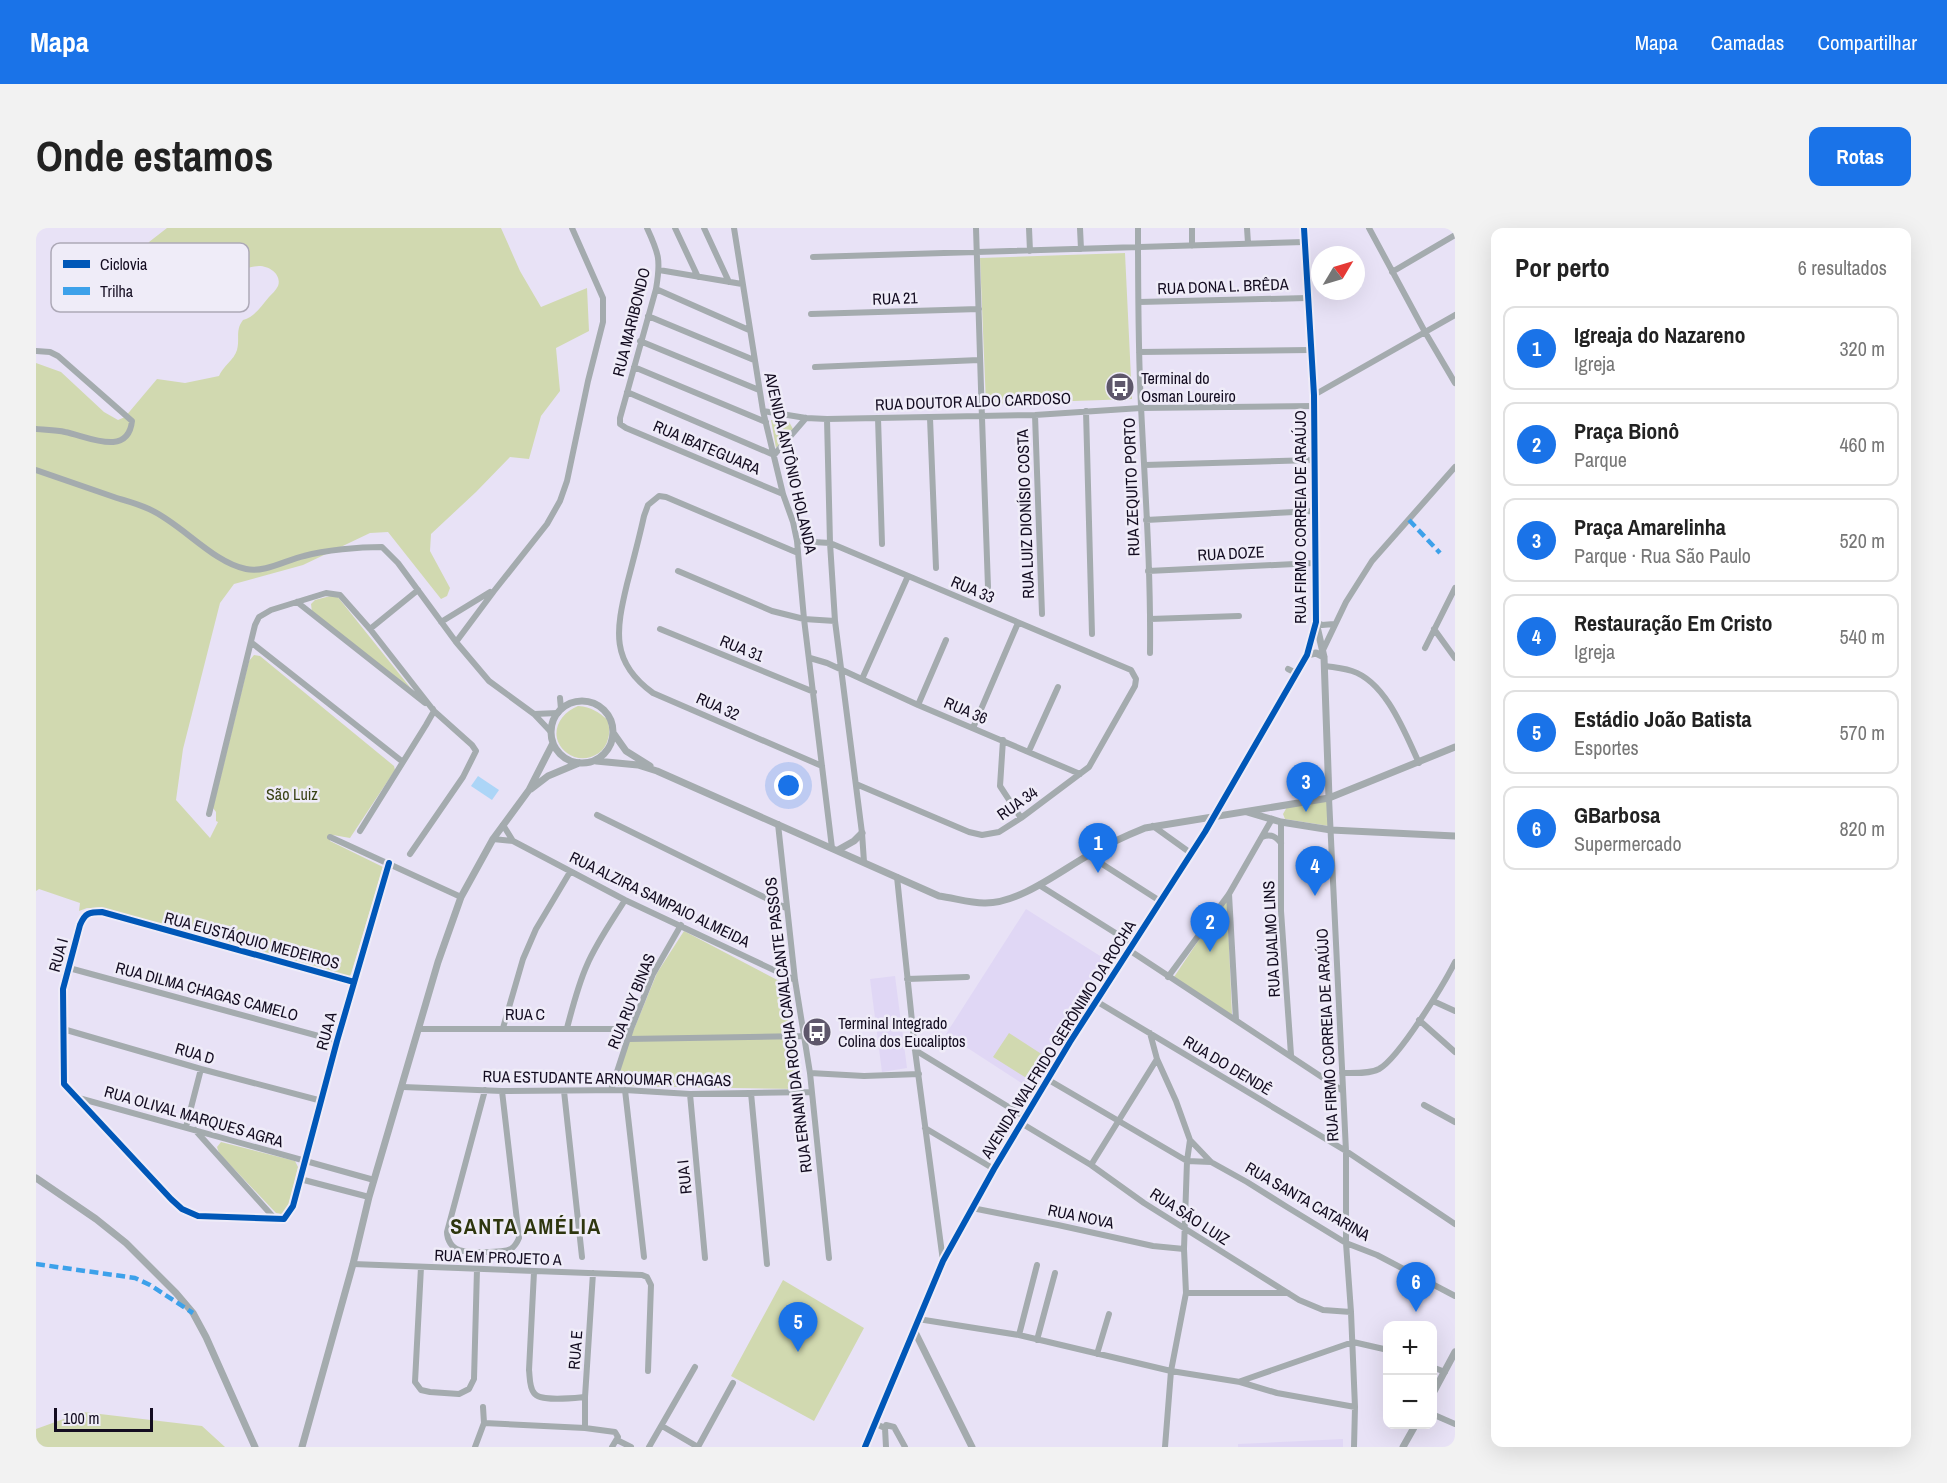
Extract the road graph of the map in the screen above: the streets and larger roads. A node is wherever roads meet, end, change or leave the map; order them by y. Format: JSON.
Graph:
{"nodes":[{"id":1,"x":572,"y":228,"type":"edge"},
{"id":2,"x":647,"y":228,"type":"edge"},
{"id":3,"x":675,"y":228,"type":"edge"},
{"id":4,"x":704,"y":228,"type":"edge"},
{"id":5,"x":734,"y":228,"type":"edge"},
{"id":6,"x":976,"y":228,"type":"edge"},
{"id":7,"x":1029,"y":228,"type":"edge"},
{"id":8,"x":1080,"y":228,"type":"edge"},
{"id":9,"x":1138,"y":228,"type":"edge"},
{"id":10,"x":1192,"y":228,"type":"edge"},
{"id":11,"x":1247,"y":228,"type":"edge"},
{"id":12,"x":1304,"y":228,"type":"edge"},
{"id":13,"x":1369,"y":228,"type":"edge"},
{"id":14,"x":1455,"y":235,"type":"edge"},
{"id":15,"x":1304,"y":242,"type":"junction"},
{"id":16,"x":1248,"y":243,"type":"junction"},
{"id":17,"x":1192,"y":246,"type":"junction"},
{"id":18,"x":1138,"y":247,"type":"junction"},
{"id":19,"x":1081,"y":249,"type":"junction"},
{"id":20,"x":1030,"y":251,"type":"junction"},
{"id":21,"x":977,"y":252,"type":"junction"},
{"id":22,"x":813,"y":257,"type":"dead end"},
{"id":23,"x":659,"y":270,"type":"junction"},
{"id":24,"x":1392,"y":272,"type":"junction"},
{"id":25,"x":698,"y":277,"type":"junction"},
{"id":26,"x":729,"y":282,"type":"junction"},
{"id":27,"x":742,"y":284,"type":"junction"},
{"id":28,"x":656,"y":289,"type":"junction"},
{"id":29,"x":1308,"y":297,"type":"junction"},
{"id":30,"x":1138,"y":302,"type":"junction"},
{"id":31,"x":979,"y":309,"type":"junction"},
{"id":32,"x":811,"y":314,"type":"dead end"},
{"id":33,"x":1455,"y":315,"type":"edge"},
{"id":34,"x":648,"y":316,"type":"junction"},
{"id":35,"x":750,"y":330,"type":"junction"},
{"id":36,"x":1425,"y":332,"type":"junction"},
{"id":37,"x":640,"y":341,"type":"junction"},
{"id":38,"x":1310,"y":350,"type":"junction"},
{"id":39,"x":36,"y":351,"type":"edge"},
{"id":40,"x":1139,"y":352,"type":"junction"},
{"id":41,"x":754,"y":360,"type":"junction"},
{"id":42,"x":979,"y":360,"type":"junction"},
{"id":43,"x":634,"y":367,"type":"junction"},
{"id":44,"x":815,"y":367,"type":"dead end"},
{"id":45,"x":1455,"y":384,"type":"edge"},
{"id":46,"x":759,"y":390,"type":"junction"},
{"id":47,"x":627,"y":392,"type":"junction"},
{"id":48,"x":1314,"y":394,"type":"junction"},
{"id":49,"x":1314,"y":406,"type":"junction"},
{"id":50,"x":1141,"y":408,"type":"junction"},
{"id":51,"x":763,"y":411,"type":"junction"},
{"id":52,"x":1086,"y":411,"type":"junction"},
{"id":53,"x":982,"y":415,"type":"junction"},
{"id":54,"x":1035,"y":415,"type":"junction"},
{"id":55,"x":806,"y":418,"type":"junction"},
{"id":56,"x":878,"y":418,"type":"junction"},
{"id":57,"x":930,"y":418,"type":"junction"},
{"id":58,"x":827,"y":419,"type":"junction"},
{"id":59,"x":766,"y":422,"type":"junction"},
{"id":60,"x":620,"y":424,"type":"joint"},
{"id":61,"x":36,"y":429,"type":"edge"},
{"id":62,"x":774,"y":455,"type":"junction"},
{"id":63,"x":1314,"y":460,"type":"junction"},
{"id":64,"x":1145,"y":465,"type":"junction"},
{"id":65,"x":1455,"y":467,"type":"edge"},
{"id":66,"x":36,"y":470,"type":"edge"},
{"id":67,"x":783,"y":494,"type":"junction"},
{"id":68,"x":1314,"y":511,"type":"junction"},
{"id":69,"x":1146,"y":520,"type":"junction"},
{"id":70,"x":797,"y":541,"type":"junction"},
{"id":71,"x":830,"y":543,"type":"junction"},
{"id":72,"x":882,"y":544,"type":"dead end"},
{"id":73,"x":798,"y":553,"type":"junction"},
{"id":74,"x":1315,"y":563,"type":"junction"},
{"id":75,"x":936,"y":568,"type":"dead end"},
{"id":76,"x":678,"y":571,"type":"dead end"},
{"id":77,"x":1148,"y":571,"type":"junction"},
{"id":78,"x":908,"y":576,"type":"junction"},
{"id":79,"x":988,"y":587,"type":"dead end"},
{"id":80,"x":1455,"y":588,"type":"edge"},
{"id":81,"x":418,"y":590,"type":"junction"},
{"id":82,"x":494,"y":591,"type":"junction"},
{"id":83,"x":297,"y":602,"type":"junction"},
{"id":84,"x":1042,"y":614,"type":"dead end"},
{"id":85,"x":1239,"y":616,"type":"dead end"},
{"id":86,"x":804,"y":619,"type":"junction"},
{"id":87,"x":1150,"y":619,"type":"junction"},
{"id":88,"x":441,"y":621,"type":"junction"},
{"id":89,"x":835,"y":621,"type":"junction"},
{"id":90,"x":1316,"y":622,"type":"junction"},
{"id":91,"x":1018,"y":623,"type":"junction"},
{"id":92,"x":1334,"y":624,"type":"junction"},
{"id":93,"x":370,"y":629,"type":"junction"},
{"id":94,"x":660,"y":629,"type":"dead end"},
{"id":95,"x":1434,"y":629,"type":"junction"},
{"id":96,"x":1092,"y":634,"type":"dead end"},
{"id":97,"x":946,"y":640,"type":"dead end"},
{"id":98,"x":456,"y":642,"type":"junction"},
{"id":99,"x":252,"y":643,"type":"junction"},
{"id":100,"x":1425,"y":648,"type":"dead end"},
{"id":101,"x":1150,"y":653,"type":"dead end"},
{"id":102,"x":1323,"y":653,"type":"junction"},
{"id":103,"x":1307,"y":655,"type":"junction"},
{"id":104,"x":810,"y":658,"type":"junction"},
{"id":105,"x":1455,"y":658,"type":"edge"},
{"id":106,"x":1324,"y":666,"type":"junction"},
{"id":107,"x":1288,"y":669,"type":"dead end"},
{"id":108,"x":842,"y":670,"type":"junction"},
{"id":109,"x":1296,"y":674,"type":"junction"},
{"id":110,"x":1134,"y":675,"type":"joint"},
{"id":111,"x":862,"y":679,"type":"junction"},
{"id":112,"x":1058,"y":687,"type":"dead end"},
{"id":113,"x":814,"y":692,"type":"junction"},
{"id":114,"x":560,"y":698,"type":"dead end"},
{"id":115,"x":918,"y":705,"type":"junction"},
{"id":116,"x":434,"y":711,"type":"junction"},
{"id":117,"x":559,"y":711,"type":"junction"},
{"id":118,"x":534,"y":714,"type":"junction"},
{"id":119,"x":974,"y":728,"type":"junction"},
{"id":120,"x":551,"y":732,"type":"junction"},
{"id":121,"x":614,"y":734,"type":"junction"},
{"id":122,"x":1003,"y":740,"type":"junction"},
{"id":123,"x":553,"y":743,"type":"junction"},
{"id":124,"x":1455,"y":747,"type":"edge"},
{"id":125,"x":1029,"y":751,"type":"junction"},
{"id":126,"x":596,"y":761,"type":"junction"},
{"id":127,"x":403,"y":762,"type":"junction"},
{"id":128,"x":1419,"y":763,"type":"junction"},
{"id":129,"x":579,"y":764,"type":"junction"},
{"id":130,"x":822,"y":766,"type":"junction"},
{"id":131,"x":657,"y":771,"type":"junction"},
{"id":132,"x":1080,"y":774,"type":"junction"},
{"id":133,"x":856,"y":784,"type":"junction"},
{"id":134,"x":1223,"y":784,"type":"dead end"},
{"id":135,"x":529,"y":790,"type":"junction"},
{"id":136,"x":1229,"y":792,"type":"junction"},
{"id":137,"x":1329,"y":798,"type":"junction"},
{"id":138,"x":1282,"y":806,"type":"junction"},
{"id":139,"x":1245,"y":812,"type":"junction"},
{"id":140,"x":209,"y":814,"type":"dead end"},
{"id":141,"x":1232,"y":814,"type":"junction"},
{"id":142,"x":597,"y":815,"type":"dead end"},
{"id":143,"x":1214,"y":817,"type":"junction"},
{"id":144,"x":1021,"y":818,"type":"junction"},
{"id":145,"x":1272,"y":819,"type":"junction"},
{"id":146,"x":1195,"y":820,"type":"junction"},
{"id":147,"x":1281,"y":822,"type":"junction"},
{"id":148,"x":778,"y":824,"type":"junction"},
{"id":149,"x":503,"y":825,"type":"junction"},
{"id":150,"x":1153,"y":826,"type":"junction"},
{"id":151,"x":1331,"y":830,"type":"junction"},
{"id":152,"x":360,"y":831,"type":"dead end"},
{"id":153,"x":1205,"y":832,"type":"junction"},
{"id":154,"x":862,"y":833,"type":"junction"},
{"id":155,"x":1455,"y":836,"type":"edge"},
{"id":156,"x":330,"y":837,"type":"dead end"},
{"id":157,"x":1262,"y":837,"type":"junction"},
{"id":158,"x":493,"y":839,"type":"junction"},
{"id":159,"x":513,"y":841,"type":"junction"},
{"id":160,"x":1281,"y":843,"type":"junction"},
{"id":161,"x":835,"y":849,"type":"junction"},
{"id":162,"x":1192,"y":854,"type":"junction"},
{"id":163,"x":410,"y":855,"type":"dead end"},
{"id":164,"x":1088,"y":855,"type":"junction"},
{"id":165,"x":864,"y":862,"type":"junction"},
{"id":166,"x":389,"y":863,"type":"junction"},
{"id":167,"x":570,"y":872,"type":"junction"},
{"id":168,"x":897,"y":878,"type":"junction"},
{"id":169,"x":1039,"y":885,"type":"junction"},
{"id":170,"x":1228,"y":894,"type":"junction"},
{"id":171,"x":461,"y":897,"type":"junction"},
{"id":172,"x":625,"y":900,"type":"junction"},
{"id":173,"x":1160,"y":901,"type":"junction"},
{"id":174,"x":786,"y":908,"type":"junction"},
{"id":175,"x":143,"y":924,"type":"joint"},
{"id":176,"x":681,"y":925,"type":"junction"},
{"id":177,"x":1131,"y":947,"type":"junction"},
{"id":178,"x":1455,"y":962,"type":"edge"},
{"id":179,"x":69,"y":968,"type":"junction"},
{"id":180,"x":1452,"y":975,"type":"edge"},
{"id":181,"x":967,"y":977,"type":"dead end"},
{"id":182,"x":1168,"y":977,"type":"junction"},
{"id":183,"x":907,"y":979,"type":"junction"},
{"id":184,"x":795,"y":980,"type":"junction"},
{"id":185,"x":354,"y":982,"type":"junction"},
{"id":186,"x":1096,"y":1001,"type":"junction"},
{"id":187,"x":1433,"y":1001,"type":"junction"},
{"id":188,"x":1455,"y":1011,"type":"edge"},
{"id":189,"x":1236,"y":1020,"type":"junction"},
{"id":190,"x":1419,"y":1020,"type":"junction"},
{"id":191,"x":503,"y":1028,"type":"junction"},
{"id":192,"x":567,"y":1028,"type":"junction"},
{"id":193,"x":63,"y":1029,"type":"junction"},
{"id":194,"x":420,"y":1029,"type":"junction"},
{"id":195,"x":631,"y":1029,"type":"junction"},
{"id":196,"x":1150,"y":1033,"type":"junction"},
{"id":197,"x":804,"y":1036,"type":"junction"},
{"id":198,"x":628,"y":1039,"type":"junction"},
{"id":199,"x":337,"y":1041,"type":"junction"},
{"id":200,"x":915,"y":1050,"type":"junction"},
{"id":201,"x":1455,"y":1052,"type":"edge"},
{"id":202,"x":1291,"y":1056,"type":"junction"},
{"id":203,"x":1157,"y":1059,"type":"junction"},
{"id":204,"x":201,"y":1069,"type":"junction"},
{"id":205,"x":810,"y":1073,"type":"junction"},
{"id":206,"x":1342,"y":1073,"type":"junction"},
{"id":207,"x":919,"y":1074,"type":"junction"},
{"id":208,"x":1047,"y":1079,"type":"junction"},
{"id":209,"x":403,"y":1087,"type":"junction"},
{"id":210,"x":485,"y":1090,"type":"junction"},
{"id":211,"x":611,"y":1090,"type":"junction"},
{"id":212,"x":625,"y":1090,"type":"junction"},
{"id":213,"x":502,"y":1091,"type":"junction"},
{"id":214,"x":564,"y":1091,"type":"junction"},
{"id":215,"x":1343,"y":1091,"type":"junction"},
{"id":216,"x":811,"y":1092,"type":"junction"},
{"id":217,"x":752,"y":1093,"type":"junction"},
{"id":218,"x":690,"y":1094,"type":"junction"},
{"id":219,"x":75,"y":1097,"type":"junction"},
{"id":220,"x":322,"y":1101,"type":"junction"},
{"id":221,"x":1424,"y":1105,"type":"dead end"},
{"id":222,"x":1023,"y":1120,"type":"junction"},
{"id":223,"x":1118,"y":1121,"type":"junction"},
{"id":224,"x":1455,"y":1122,"type":"edge"},
{"id":225,"x":186,"y":1127,"type":"junction"},
{"id":226,"x":925,"y":1128,"type":"junction"},
{"id":227,"x":195,"y":1130,"type":"junction"},
{"id":228,"x":1190,"y":1140,"type":"junction"},
{"id":229,"x":1346,"y":1151,"type":"junction"},
{"id":230,"x":1187,"y":1161,"type":"junction"},
{"id":231,"x":304,"y":1162,"type":"junction"},
{"id":232,"x":1211,"y":1162,"type":"junction"},
{"id":233,"x":1091,"y":1165,"type":"junction"},
{"id":234,"x":994,"y":1169,"type":"junction"},
{"id":235,"x":36,"y":1178,"type":"edge"},
{"id":236,"x":300,"y":1179,"type":"junction"},
{"id":237,"x":374,"y":1180,"type":"junction"},
{"id":238,"x":369,"y":1197,"type":"junction"},
{"id":239,"x":972,"y":1208,"type":"junction"},
{"id":240,"x":276,"y":1220,"type":"junction"},
{"id":241,"x":1455,"y":1224,"type":"edge"},
{"id":242,"x":1186,"y":1228,"type":"junction"},
{"id":243,"x":1346,"y":1243,"type":"junction"},
{"id":244,"x":1185,"y":1249,"type":"junction"},
{"id":245,"x":582,"y":1257,"type":"dead end"},
{"id":246,"x":644,"y":1257,"type":"dead end"},
{"id":247,"x":705,"y":1258,"type":"dead end"},
{"id":248,"x":829,"y":1258,"type":"dead end"},
{"id":249,"x":943,"y":1262,"type":"junction"},
{"id":250,"x":353,"y":1264,"type":"junction"},
{"id":251,"x":766,"y":1264,"type":"dead end"},
{"id":252,"x":1037,"y":1265,"type":"dead end"},
{"id":253,"x":421,"y":1267,"type":"junction"},
{"id":254,"x":477,"y":1269,"type":"junction"},
{"id":255,"x":534,"y":1272,"type":"junction"},
{"id":256,"x":593,"y":1273,"type":"junction"},
{"id":257,"x":1055,"y":1273,"type":"dead end"},
{"id":258,"x":1186,"y":1293,"type":"junction"},
{"id":259,"x":1289,"y":1293,"type":"junction"},
{"id":260,"x":1455,"y":1296,"type":"edge"},
{"id":261,"x":1351,"y":1312,"type":"junction"},
{"id":262,"x":1109,"y":1314,"type":"dead end"},
{"id":263,"x":918,"y":1320,"type":"junction"},
{"id":264,"x":914,"y":1330,"type":"junction"},
{"id":265,"x":1018,"y":1335,"type":"junction"},
{"id":266,"x":1037,"y":1340,"type":"junction"},
{"id":267,"x":1353,"y":1342,"type":"junction"},
{"id":268,"x":1383,"y":1349,"type":"edge"},
{"id":269,"x":1455,"y":1352,"type":"edge"},
{"id":270,"x":1097,"y":1354,"type":"junction"},
{"id":271,"x":695,"y":1367,"type":"dead end"},
{"id":272,"x":1437,"y":1369,"type":"edge"},
{"id":273,"x":648,"y":1371,"type":"dead end"},
{"id":274,"x":1170,"y":1371,"type":"junction"},
{"id":275,"x":1445,"y":1372,"type":"junction"},
{"id":276,"x":1240,"y":1382,"type":"junction"},
{"id":277,"x":733,"y":1383,"type":"dead end"},
{"id":278,"x":1437,"y":1386,"type":"edge"},
{"id":279,"x":585,"y":1397,"type":"junction"},
{"id":280,"x":483,"y":1407,"type":"dead end"},
{"id":281,"x":1355,"y":1407,"type":"junction"},
{"id":282,"x":1437,"y":1416,"type":"edge"},
{"id":283,"x":484,"y":1423,"type":"junction"},
{"id":284,"x":876,"y":1424,"type":"junction"},
{"id":285,"x":1455,"y":1424,"type":"edge"},
{"id":286,"x":663,"y":1426,"type":"junction"},
{"id":287,"x":585,"y":1428,"type":"junction"},
{"id":288,"x":885,"y":1428,"type":"junction"},
{"id":289,"x":1414,"y":1429,"type":"edge"},
{"id":290,"x":617,"y":1440,"type":"junction"},
{"id":291,"x":255,"y":1447,"type":"edge"},
{"id":292,"x":302,"y":1447,"type":"edge"},
{"id":293,"x":475,"y":1447,"type":"edge"},
{"id":294,"x":612,"y":1447,"type":"edge"},
{"id":295,"x":631,"y":1447,"type":"edge"},
{"id":296,"x":650,"y":1447,"type":"edge"},
{"id":297,"x":698,"y":1447,"type":"edge"},
{"id":298,"x":865,"y":1447,"type":"edge"},
{"id":299,"x":886,"y":1447,"type":"edge"},
{"id":300,"x":906,"y":1447,"type":"edge"},
{"id":301,"x":972,"y":1447,"type":"edge"},
{"id":302,"x":1165,"y":1447,"type":"edge"},
{"id":303,"x":1354,"y":1447,"type":"edge"},
{"id":304,"x":1403,"y":1447,"type":"edge"}],
"edges":[{"from":1,"to":82,"type":"street"},
{"from":2,"to":23,"type":"street","name":"RUA MARIBONDO"},
{"from":3,"to":25,"type":"street"},
{"from":4,"to":26,"type":"street"},
{"from":5,"to":27,"type":"street","name":"AVENIDA ANTÔNIO HOLANDA"},
{"from":6,"to":21,"type":"street"},
{"from":7,"to":20,"type":"street"},
{"from":8,"to":19,"type":"street"},
{"from":9,"to":18,"type":"street","name":"RUA ZEQUITO PORTO"},
{"from":10,"to":17,"type":"street"},
{"from":11,"to":16,"type":"street"},
{"from":12,"to":15,"type":"street","name":"RUA FIRMO CORREIA DE ARAÚJO"},
{"from":13,"to":24,"type":"street"},
{"from":14,"to":24,"type":"street"},
{"from":15,"to":16,"type":"street"},
{"from":15,"to":29,"type":"street","name":"RUA FIRMO CORREIA DE ARAÚJO"},
{"from":16,"to":17,"type":"street"},
{"from":17,"to":18,"type":"street"},
{"from":18,"to":19,"type":"street"},
{"from":18,"to":30,"type":"street","name":"RUA ZEQUITO PORTO"},
{"from":19,"to":20,"type":"street"},
{"from":20,"to":21,"type":"street"},
{"from":21,"to":22,"type":"street"},
{"from":21,"to":31,"type":"street"},
{"from":23,"to":25,"type":"street"},
{"from":23,"to":28,"type":"street","name":"RUA MARIBONDO"},
{"from":24,"to":36,"type":"street"},
{"from":25,"to":26,"type":"street"},
{"from":26,"to":27,"type":"street"},
{"from":27,"to":35,"type":"street","name":"AVENIDA ANTÔNIO HOLANDA"},
{"from":28,"to":34,"type":"street","name":"RUA MARIBONDO"},
{"from":28,"to":35,"type":"street"},
{"from":29,"to":30,"type":"street","name":"RUA DONA L. BRÊDA"},
{"from":29,"to":38,"type":"street","name":"RUA FIRMO CORREIA DE ARAÚJO"},
{"from":30,"to":40,"type":"street","name":"RUA ZEQUITO PORTO"},
{"from":31,"to":32,"type":"street","name":"RUA 21"},
{"from":31,"to":42,"type":"street"},
{"from":33,"to":36,"type":"street"},
{"from":34,"to":37,"type":"street","name":"RUA MARIBONDO"},
{"from":34,"to":41,"type":"street"},
{"from":35,"to":41,"type":"street","name":"AVENIDA ANTÔNIO HOLANDA"},
{"from":36,"to":45,"type":"street"},
{"from":36,"to":48,"type":"street"},
{"from":37,"to":43,"type":"street","name":"RUA MARIBONDO"},
{"from":37,"to":46,"type":"street"},
{"from":38,"to":40,"type":"street"},
{"from":38,"to":48,"type":"street","name":"RUA FIRMO CORREIA DE ARAÚJO"},
{"from":39,"to":61,"type":"street"},
{"from":40,"to":50,"type":"street","name":"RUA ZEQUITO PORTO"},
{"from":41,"to":46,"type":"street","name":"AVENIDA ANTÔNIO HOLANDA"},
{"from":42,"to":44,"type":"street"},
{"from":42,"to":53,"type":"street"},
{"from":43,"to":47,"type":"street","name":"RUA MARIBONDO"},
{"from":43,"to":59,"type":"street"},
{"from":46,"to":51,"type":"street","name":"AVENIDA ANTÔNIO HOLANDA"},
{"from":47,"to":60,"type":"street","name":"RUA MARIBONDO"},
{"from":47,"to":62,"type":"street"},
{"from":48,"to":49,"type":"street","name":"RUA FIRMO CORREIA DE ARAÚJO"},
{"from":49,"to":50,"type":"street","name":"RUA DOUTOR ALDO CARDOSO"},
{"from":49,"to":63,"type":"street","name":"RUA FIRMO CORREIA DE ARAÚJO"},
{"from":50,"to":52,"type":"street","name":"RUA DOUTOR ALDO CARDOSO"},
{"from":50,"to":64,"type":"street","name":"RUA ZEQUITO PORTO"},
{"from":51,"to":55,"type":"street","name":"RUA DOUTOR ALDO CARDOSO"},
{"from":51,"to":59,"type":"street","name":"AVENIDA ANTÔNIO HOLANDA"},
{"from":52,"to":54,"type":"street","name":"RUA DOUTOR ALDO CARDOSO"},
{"from":52,"to":96,"type":"street"},
{"from":53,"to":54,"type":"street","name":"RUA DOUTOR ALDO CARDOSO"},
{"from":53,"to":57,"type":"street","name":"RUA DOUTOR ALDO CARDOSO"},
{"from":53,"to":79,"type":"street"},
{"from":54,"to":84,"type":"street","name":"RUA LUIZ DIONÍSIO COSTA"},
{"from":55,"to":58,"type":"street","name":"RUA DOUTOR ALDO CARDOSO"},
{"from":55,"to":62,"type":"street"},
{"from":56,"to":57,"type":"street","name":"RUA DOUTOR ALDO CARDOSO"},
{"from":56,"to":58,"type":"street","name":"RUA DOUTOR ALDO CARDOSO"},
{"from":56,"to":72,"type":"street"},
{"from":57,"to":75,"type":"street"},
{"from":58,"to":71,"type":"street"},
{"from":59,"to":62,"type":"street","name":"AVENIDA ANTÔNIO HOLANDA"},
{"from":60,"to":67,"type":"street","name":"RUA IBATEGUARA"},
{"from":62,"to":67,"type":"street","name":"AVENIDA ANTÔNIO HOLANDA"},
{"from":63,"to":64,"type":"street"},
{"from":63,"to":68,"type":"street","name":"RUA FIRMO CORREIA DE ARAÚJO"},
{"from":64,"to":69,"type":"street","name":"RUA ZEQUITO PORTO"},
{"from":65,"to":92,"type":"street"},
{"from":66,"to":81,"type":"street"},
{"from":67,"to":70,"type":"street","name":"AVENIDA ANTÔNIO HOLANDA"},
{"from":68,"to":69,"type":"street"},
{"from":68,"to":74,"type":"street","name":"RUA FIRMO CORREIA DE ARAÚJO"},
{"from":69,"to":77,"type":"street","name":"RUA ZEQUITO PORTO"},
{"from":70,"to":71,"type":"street","name":"RUA 33"},
{"from":70,"to":73,"type":"street","name":"AVENIDA ANTÔNIO HOLANDA"},
{"from":71,"to":78,"type":"street","name":"RUA 33"},
{"from":71,"to":89,"type":"street"},
{"from":73,"to":86,"type":"street","name":"AVENIDA ANTÔNIO HOLANDA"},
{"from":73,"to":130,"type":"street","name":"RUA 32"},
{"from":74,"to":77,"type":"street","name":"RUA DOZE"},
{"from":74,"to":90,"type":"street","name":"RUA FIRMO CORREIA DE ARAÚJO"},
{"from":76,"to":86,"type":"street"},
{"from":77,"to":87,"type":"street","name":"RUA ZEQUITO PORTO"},
{"from":78,"to":91,"type":"street","name":"RUA 33"},
{"from":78,"to":111,"type":"street"},
{"from":80,"to":95,"type":"street"},
{"from":81,"to":88,"type":"street"},
{"from":81,"to":93,"type":"street"},
{"from":82,"to":88,"type":"street"},
{"from":82,"to":98,"type":"street"},
{"from":83,"to":93,"type":"street"},
{"from":83,"to":99,"type":"street"},
{"from":83,"to":116,"type":"street"},
{"from":85,"to":87,"type":"street"},
{"from":86,"to":89,"type":"street"},
{"from":86,"to":104,"type":"street","name":"AVENIDA ANTÔNIO HOLANDA"},
{"from":87,"to":101,"type":"street","name":"RUA ZEQUITO PORTO"},
{"from":88,"to":98,"type":"street"},
{"from":89,"to":108,"type":"street"},
{"from":90,"to":92,"type":"street"},
{"from":90,"to":102,"type":"street","name":"RUA FIRMO CORREIA DE ARAÚJO"},
{"from":90,"to":103,"type":"street","name":"RUA FIRMO CORREIA DE ARAÚJO"},
{"from":91,"to":110,"type":"street","name":"RUA 33"},
{"from":91,"to":119,"type":"street"},
{"from":92,"to":102,"type":"street"},
{"from":93,"to":116,"type":"street"},
{"from":94,"to":113,"type":"street","name":"RUA 31"},
{"from":95,"to":100,"type":"street"},
{"from":95,"to":105,"type":"street"},
{"from":97,"to":115,"type":"street"},
{"from":98,"to":118,"type":"street"},
{"from":99,"to":127,"type":"street"},
{"from":99,"to":140,"type":"street"},
{"from":102,"to":103,"type":"street"},
{"from":102,"to":106,"type":"street","name":"RUA FIRMO CORREIA DE ARAÚJO"},
{"from":103,"to":109,"type":"street","name":"RUA FIRMO CORREIA DE ARAÚJO"},
{"from":104,"to":108,"type":"street","name":"RUA 36"},
{"from":104,"to":113,"type":"street","name":"AVENIDA ANTÔNIO HOLANDA"},
{"from":106,"to":128,"type":"street"},
{"from":106,"to":137,"type":"street","name":"RUA FIRMO CORREIA DE ARAÚJO"},
{"from":107,"to":109,"type":"street"},
{"from":108,"to":111,"type":"street","name":"RUA 36"},
{"from":108,"to":133,"type":"street"},
{"from":109,"to":136,"type":"street","name":"RUA FIRMO CORREIA DE ARAÚJO"},
{"from":110,"to":132,"type":"street","name":"RUA 34"},
{"from":111,"to":115,"type":"street","name":"RUA 36"},
{"from":112,"to":125,"type":"street"},
{"from":113,"to":130,"type":"street","name":"AVENIDA ANTÔNIO HOLANDA"},
{"from":114,"to":117,"type":"street"},
{"from":115,"to":119,"type":"street","name":"RUA 36"},
{"from":116,"to":127,"type":"street"},
{"from":116,"to":163,"type":"street"},
{"from":117,"to":118,"type":"street"},
{"from":117,"to":120,"type":"street"},
{"from":117,"to":121,"type":"street"},
{"from":118,"to":120,"type":"street"},
{"from":119,"to":122,"type":"street","name":"RUA 36"},
{"from":120,"to":123,"type":"street"},
{"from":121,"to":126,"type":"street"},
{"from":121,"to":131,"type":"street"},
{"from":122,"to":125,"type":"street","name":"RUA 36"},
{"from":122,"to":144,"type":"street"},
{"from":123,"to":129,"type":"street"},
{"from":123,"to":135,"type":"street"},
{"from":124,"to":128,"type":"street"},
{"from":125,"to":132,"type":"street","name":"RUA 36"},
{"from":126,"to":129,"type":"street"},
{"from":126,"to":131,"type":"street"},
{"from":127,"to":152,"type":"street"},
{"from":128,"to":137,"type":"street"},
{"from":129,"to":135,"type":"street"},
{"from":130,"to":161,"type":"street","name":"AVENIDA ANTÔNIO HOLANDA"},
{"from":131,"to":148,"type":"street"},
{"from":132,"to":144,"type":"street","name":"RUA 34"},
{"from":133,"to":144,"type":"street","name":"RUA 34"},
{"from":133,"to":154,"type":"street"},
{"from":134,"to":136,"type":"street"},
{"from":135,"to":149,"type":"street"},
{"from":136,"to":141,"type":"street"},
{"from":136,"to":143,"type":"street","name":"RUA FIRMO CORREIA DE ARAÚJO"},
{"from":137,"to":138,"type":"street"},
{"from":137,"to":151,"type":"street","name":"RUA FIRMO CORREIA DE ARAÚJO"},
{"from":138,"to":139,"type":"street"},
{"from":138,"to":147,"type":"street"},
{"from":139,"to":141,"type":"street"},
{"from":139,"to":145,"type":"street"},
{"from":141,"to":143,"type":"street"},
{"from":142,"to":174,"type":"street"},
{"from":143,"to":146,"type":"street"},
{"from":143,"to":153,"type":"street","name":"AVENIDA WALFRIDO GERÔNIMO DA ROCHA"},
{"from":145,"to":147,"type":"street"},
{"from":145,"to":157,"type":"street"},
{"from":146,"to":150,"type":"street"},
{"from":146,"to":153,"type":"street"},
{"from":147,"to":151,"type":"street"},
{"from":147,"to":160,"type":"street","name":"RUA DJALMO LINS"},
{"from":148,"to":161,"type":"street"},
{"from":148,"to":174,"type":"street","name":"RUA ERNANI DA ROCHA CAVALCANTE PASSOS"},
{"from":149,"to":158,"type":"street"},
{"from":149,"to":159,"type":"street","name":"RUA ALZIRA SAMPAIO ALMEIDA"},
{"from":150,"to":162,"type":"street"},
{"from":150,"to":164,"type":"street"},
{"from":151,"to":155,"type":"street"},
{"from":151,"to":206,"type":"street","name":"RUA FIRMO CORREIA DE ARAÚJO"},
{"from":153,"to":162,"type":"street","name":"AVENIDA WALFRIDO GERÔNIMO DA ROCHA"},
{"from":154,"to":161,"type":"street"},
{"from":154,"to":165,"type":"street"},
{"from":156,"to":166,"type":"street"},
{"from":157,"to":160,"type":"street"},
{"from":157,"to":170,"type":"street"},
{"from":158,"to":159,"type":"street","name":"RUA ALZIRA SAMPAIO ALMEIDA"},
{"from":158,"to":171,"type":"street"},
{"from":159,"to":167,"type":"street","name":"RUA ALZIRA SAMPAIO ALMEIDA"},
{"from":160,"to":202,"type":"street","name":"RUA DJALMO LINS"},
{"from":161,"to":165,"type":"street"},
{"from":162,"to":173,"type":"street","name":"AVENIDA WALFRIDO GERÔNIMO DA ROCHA"},
{"from":164,"to":169,"type":"street"},
{"from":164,"to":173,"type":"street"},
{"from":165,"to":168,"type":"street"},
{"from":166,"to":171,"type":"street"},
{"from":166,"to":185,"type":"street","name":"RUA A"},
{"from":167,"to":172,"type":"street","name":"RUA ALZIRA SAMPAIO ALMEIDA"},
{"from":167,"to":191,"type":"street"},
{"from":168,"to":169,"type":"street"},
{"from":168,"to":183,"type":"street"},
{"from":169,"to":177,"type":"street"},
{"from":170,"to":182,"type":"street"},
{"from":170,"to":189,"type":"street"},
{"from":171,"to":194,"type":"street"},
{"from":172,"to":176,"type":"street","name":"RUA ALZIRA SAMPAIO ALMEIDA"},
{"from":172,"to":192,"type":"street"},
{"from":173,"to":177,"type":"street","name":"AVENIDA WALFRIDO GERÔNIMO DA ROCHA"},
{"from":174,"to":184,"type":"street","name":"RUA ERNANI DA ROCHA CAVALCANTE PASSOS"},
{"from":175,"to":179,"type":"street","name":"RUA I"},
{"from":175,"to":185,"type":"street","name":"RUA EUSTÁQUIO MEDEIROS"},
{"from":176,"to":184,"type":"street","name":"RUA ALZIRA SAMPAIO ALMEIDA"},
{"from":176,"to":195,"type":"street","name":"RUA RUY BINAS"},
{"from":177,"to":182,"type":"street"},
{"from":177,"to":186,"type":"street","name":"AVENIDA WALFRIDO GERÔNIMO DA ROCHA"},
{"from":178,"to":180,"type":"street"},
{"from":179,"to":193,"type":"street","name":"RUA I"},
{"from":179,"to":199,"type":"street","name":"RUA DILMA CHAGAS CAMELO"},
{"from":180,"to":187,"type":"street"},
{"from":181,"to":183,"type":"street"},
{"from":182,"to":189,"type":"street"},
{"from":183,"to":200,"type":"street"},
{"from":184,"to":197,"type":"street","name":"RUA ERNANI DA ROCHA CAVALCANTE PASSOS"},
{"from":185,"to":199,"type":"street","name":"RUA A"},
{"from":186,"to":196,"type":"street","name":"RUA DO DENDÊ"},
{"from":186,"to":208,"type":"street","name":"AVENIDA WALFRIDO GERÔNIMO DA ROCHA"},
{"from":187,"to":188,"type":"street"},
{"from":187,"to":190,"type":"street"},
{"from":189,"to":202,"type":"street"},
{"from":190,"to":201,"type":"street"},
{"from":190,"to":206,"type":"street"},
{"from":191,"to":192,"type":"street","name":"RUA C"},
{"from":191,"to":194,"type":"street","name":"RUA C"},
{"from":192,"to":195,"type":"street","name":"RUA C"},
{"from":193,"to":204,"type":"street","name":"RUA D"},
{"from":193,"to":219,"type":"street","name":"RUA I"},
{"from":194,"to":209,"type":"street"},
{"from":195,"to":198,"type":"street","name":"RUA RUY BINAS"},
{"from":196,"to":203,"type":"street"},
{"from":196,"to":229,"type":"street","name":"RUA DO DENDÊ"},
{"from":197,"to":198,"type":"street"},
{"from":197,"to":205,"type":"street","name":"RUA ERNANI DA ROCHA CAVALCANTE PASSOS"},
{"from":198,"to":211,"type":"street","name":"RUA RUY BINAS"},
{"from":199,"to":220,"type":"street","name":"RUA A"},
{"from":200,"to":207,"type":"street"},
{"from":200,"to":222,"type":"street","name":"RUA SÃO LUIZ"},
{"from":202,"to":215,"type":"street"},
{"from":203,"to":223,"type":"street"},
{"from":203,"to":228,"type":"street"},
{"from":204,"to":220,"type":"street","name":"RUA D"},
{"from":204,"to":225,"type":"street"},
{"from":205,"to":207,"type":"street"},
{"from":205,"to":216,"type":"street","name":"RUA ERNANI DA ROCHA CAVALCANTE PASSOS"},
{"from":206,"to":215,"type":"street","name":"RUA FIRMO CORREIA DE ARAÚJO"},
{"from":207,"to":226,"type":"street"},
{"from":208,"to":222,"type":"street","name":"AVENIDA WALFRIDO GERÔNIMO DA ROCHA"},
{"from":208,"to":223,"type":"street","name":"RUA SANTA CATARINA"},
{"from":209,"to":210,"type":"street","name":"RUA ESTUDANTE ARNOUMAR CHAGAS"},
{"from":209,"to":237,"type":"street"},
{"from":210,"to":213,"type":"street","name":"RUA ESTUDANTE ARNOUMAR CHAGAS"},
{"from":210,"to":213,"type":"street"},
{"from":211,"to":212,"type":"street","name":"RUA ESTUDANTE ARNOUMAR CHAGAS"},
{"from":211,"to":214,"type":"street","name":"RUA ESTUDANTE ARNOUMAR CHAGAS"},
{"from":212,"to":218,"type":"street","name":"RUA ESTUDANTE ARNOUMAR CHAGAS"},
{"from":212,"to":246,"type":"street"},
{"from":213,"to":214,"type":"street","name":"RUA ESTUDANTE ARNOUMAR CHAGAS"},
{"from":214,"to":245,"type":"street"},
{"from":215,"to":229,"type":"street","name":"RUA FIRMO CORREIA DE ARAÚJO"},
{"from":216,"to":217,"type":"street","name":"RUA ESTUDANTE ARNOUMAR CHAGAS"},
{"from":216,"to":248,"type":"street","name":"RUA ERNANI DA ROCHA CAVALCANTE PASSOS"},
{"from":217,"to":218,"type":"street","name":"RUA ESTUDANTE ARNOUMAR CHAGAS"},
{"from":217,"to":251,"type":"street"},
{"from":218,"to":247,"type":"street","name":"RUA I"},
{"from":219,"to":225,"type":"street","name":"RUA OLIVAL MARQUES AGRA"},
{"from":219,"to":240,"type":"street","name":"RUA I"},
{"from":220,"to":231,"type":"street","name":"RUA A"},
{"from":221,"to":224,"type":"street"},
{"from":222,"to":233,"type":"street","name":"RUA SÃO LUIZ"},
{"from":222,"to":234,"type":"street","name":"AVENIDA WALFRIDO GERÔNIMO DA ROCHA"},
{"from":223,"to":230,"type":"street","name":"RUA SANTA CATARINA"},
{"from":223,"to":233,"type":"street"},
{"from":225,"to":227,"type":"street","name":"RUA OLIVAL MARQUES AGRA"},
{"from":226,"to":234,"type":"street"},
{"from":226,"to":249,"type":"street"},
{"from":227,"to":231,"type":"street","name":"RUA OLIVAL MARQUES AGRA"},
{"from":227,"to":240,"type":"street"},
{"from":228,"to":230,"type":"street"},
{"from":228,"to":232,"type":"street","name":"RUA SANTA CATARINA"},
{"from":229,"to":241,"type":"street","name":"RUA DO DENDÊ"},
{"from":229,"to":243,"type":"street","name":"RUA FIRMO CORREIA DE ARAÚJO"},
{"from":230,"to":232,"type":"street","name":"RUA SANTA CATARINA"},
{"from":230,"to":242,"type":"street"},
{"from":231,"to":236,"type":"street","name":"RUA A"},
{"from":231,"to":237,"type":"street","name":"RUA OLIVAL MARQUES AGRA"},
{"from":232,"to":243,"type":"street","name":"RUA SANTA CATARINA"},
{"from":233,"to":242,"type":"street","name":"RUA SÃO LUIZ"},
{"from":234,"to":239,"type":"street","name":"AVENIDA WALFRIDO GERÔNIMO DA ROCHA"},
{"from":235,"to":291,"type":"street"},
{"from":236,"to":238,"type":"street"},
{"from":236,"to":240,"type":"street","name":"RUA A"},
{"from":237,"to":238,"type":"street"},
{"from":238,"to":250,"type":"street"},
{"from":239,"to":244,"type":"street","name":"RUA NOVA"},
{"from":239,"to":249,"type":"street","name":"AVENIDA WALFRIDO GERÔNIMO DA ROCHA"},
{"from":242,"to":244,"type":"street"},
{"from":242,"to":259,"type":"street","name":"RUA SÃO LUIZ"},
{"from":243,"to":260,"type":"street","name":"RUA SANTA CATARINA"},
{"from":243,"to":261,"type":"street","name":"RUA FIRMO CORREIA DE ARAÚJO"},
{"from":244,"to":258,"type":"street"},
{"from":249,"to":263,"type":"street","name":"AVENIDA WALFRIDO GERÔNIMO DA ROCHA"},
{"from":250,"to":253,"type":"street","name":"RUA EM PROJETO A"},
{"from":250,"to":292,"type":"street"},
{"from":252,"to":265,"type":"street"},
{"from":253,"to":254,"type":"street","name":"RUA EM PROJETO A"},
{"from":253,"to":254,"type":"street"},
{"from":254,"to":255,"type":"street","name":"RUA EM PROJETO A"},
{"from":255,"to":256,"type":"street","name":"RUA EM PROJETO A"},
{"from":255,"to":279,"type":"street"},
{"from":256,"to":273,"type":"street","name":"RUA EM PROJETO A"},
{"from":256,"to":279,"type":"street","name":"RUA E"},
{"from":257,"to":266,"type":"street"},
{"from":258,"to":259,"type":"street"},
{"from":258,"to":274,"type":"street"},
{"from":259,"to":261,"type":"street","name":"RUA SÃO LUIZ"},
{"from":261,"to":267,"type":"street","name":"RUA FIRMO CORREIA DE ARAÚJO"},
{"from":262,"to":270,"type":"street"},
{"from":263,"to":264,"type":"street","name":"AVENIDA WALFRIDO GERÔNIMO DA ROCHA"},
{"from":263,"to":265,"type":"street"},
{"from":264,"to":284,"type":"street","name":"AVENIDA WALFRIDO GERÔNIMO DA ROCHA"},
{"from":264,"to":301,"type":"street"},
{"from":265,"to":266,"type":"street"},
{"from":266,"to":270,"type":"street"},
{"from":267,"to":268,"type":"street"},
{"from":267,"to":276,"type":"street"},
{"from":267,"to":281,"type":"street","name":"RUA FIRMO CORREIA DE ARAÚJO"},
{"from":269,"to":275,"type":"street"},
{"from":270,"to":274,"type":"street"},
{"from":271,"to":286,"type":"street"},
{"from":272,"to":275,"type":"street"},
{"from":274,"to":276,"type":"street"},
{"from":274,"to":302,"type":"street"},
{"from":275,"to":278,"type":"street"},
{"from":276,"to":281,"type":"street"},
{"from":277,"to":297,"type":"street"},
{"from":279,"to":287,"type":"street","name":"RUA E"},
{"from":280,"to":283,"type":"street"},
{"from":281,"to":303,"type":"street","name":"RUA FIRMO CORREIA DE ARAÚJO"},
{"from":282,"to":285,"type":"street"},
{"from":283,"to":287,"type":"street"},
{"from":283,"to":293,"type":"street"},
{"from":284,"to":288,"type":"street"},
{"from":284,"to":298,"type":"street","name":"AVENIDA WALFRIDO GERÔNIMO DA ROCHA"},
{"from":286,"to":296,"type":"street"},
{"from":286,"to":297,"type":"street"},
{"from":287,"to":290,"type":"street"},
{"from":288,"to":299,"type":"street"},
{"from":288,"to":300,"type":"street"},
{"from":289,"to":304,"type":"street"},
{"from":290,"to":294,"type":"street"},
{"from":290,"to":295,"type":"street"}]}
